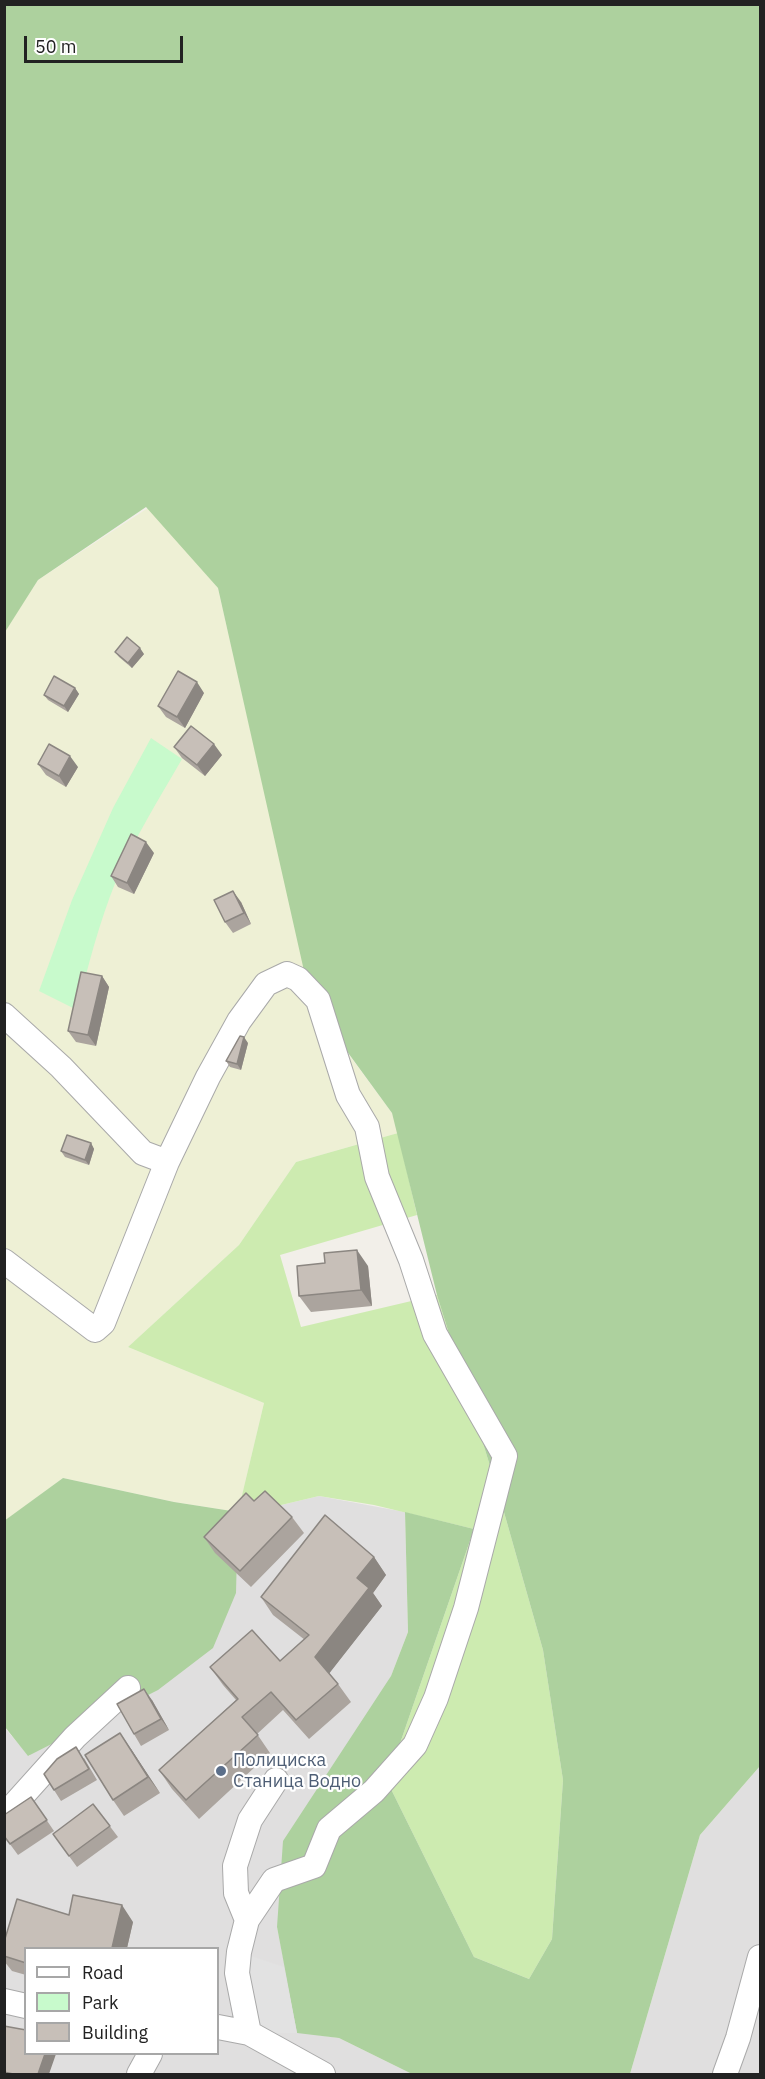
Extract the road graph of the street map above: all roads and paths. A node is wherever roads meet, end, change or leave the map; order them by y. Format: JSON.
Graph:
{"nodes":[{"id":1,"x":4,"y":1015,"type":"edge"},
{"id":2,"x":167,"y":1162,"type":"junction"},
{"id":3,"x":4,"y":1262,"type":"edge"},
{"id":4,"x":128,"y":1688,"type":"dead end"},
{"id":5,"x":276,"y":1780,"type":"dead end"},
{"id":6,"x":4,"y":1816,"type":"edge"},
{"id":7,"x":247,"y":1920,"type":"junction"},
{"id":8,"x":760,"y":1957,"type":"edge"},
{"id":9,"x":4,"y":2001,"type":"edge"},
{"id":10,"x":24,"y":2006,"type":"edge"},
{"id":11,"x":219,"y":2027,"type":"edge"},
{"id":12,"x":249,"y":2033,"type":"junction"},
{"id":13,"x":149,"y":2055,"type":"edge"},
{"id":14,"x":139,"y":2074,"type":"edge"},
{"id":15,"x":323,"y":2074,"type":"edge"},
{"id":16,"x":724,"y":2074,"type":"edge"}],
"edges":[{"from":1,"to":2,"type":"street"},
{"from":2,"to":3,"type":"street"},
{"from":2,"to":7,"type":"street"},
{"from":4,"to":6,"type":"street"},
{"from":5,"to":7,"type":"street"},
{"from":7,"to":12,"type":"street"},
{"from":8,"to":16,"type":"street"},
{"from":9,"to":10,"type":"street"},
{"from":11,"to":12,"type":"street"},
{"from":12,"to":15,"type":"street"},
{"from":13,"to":14,"type":"street"}]}
